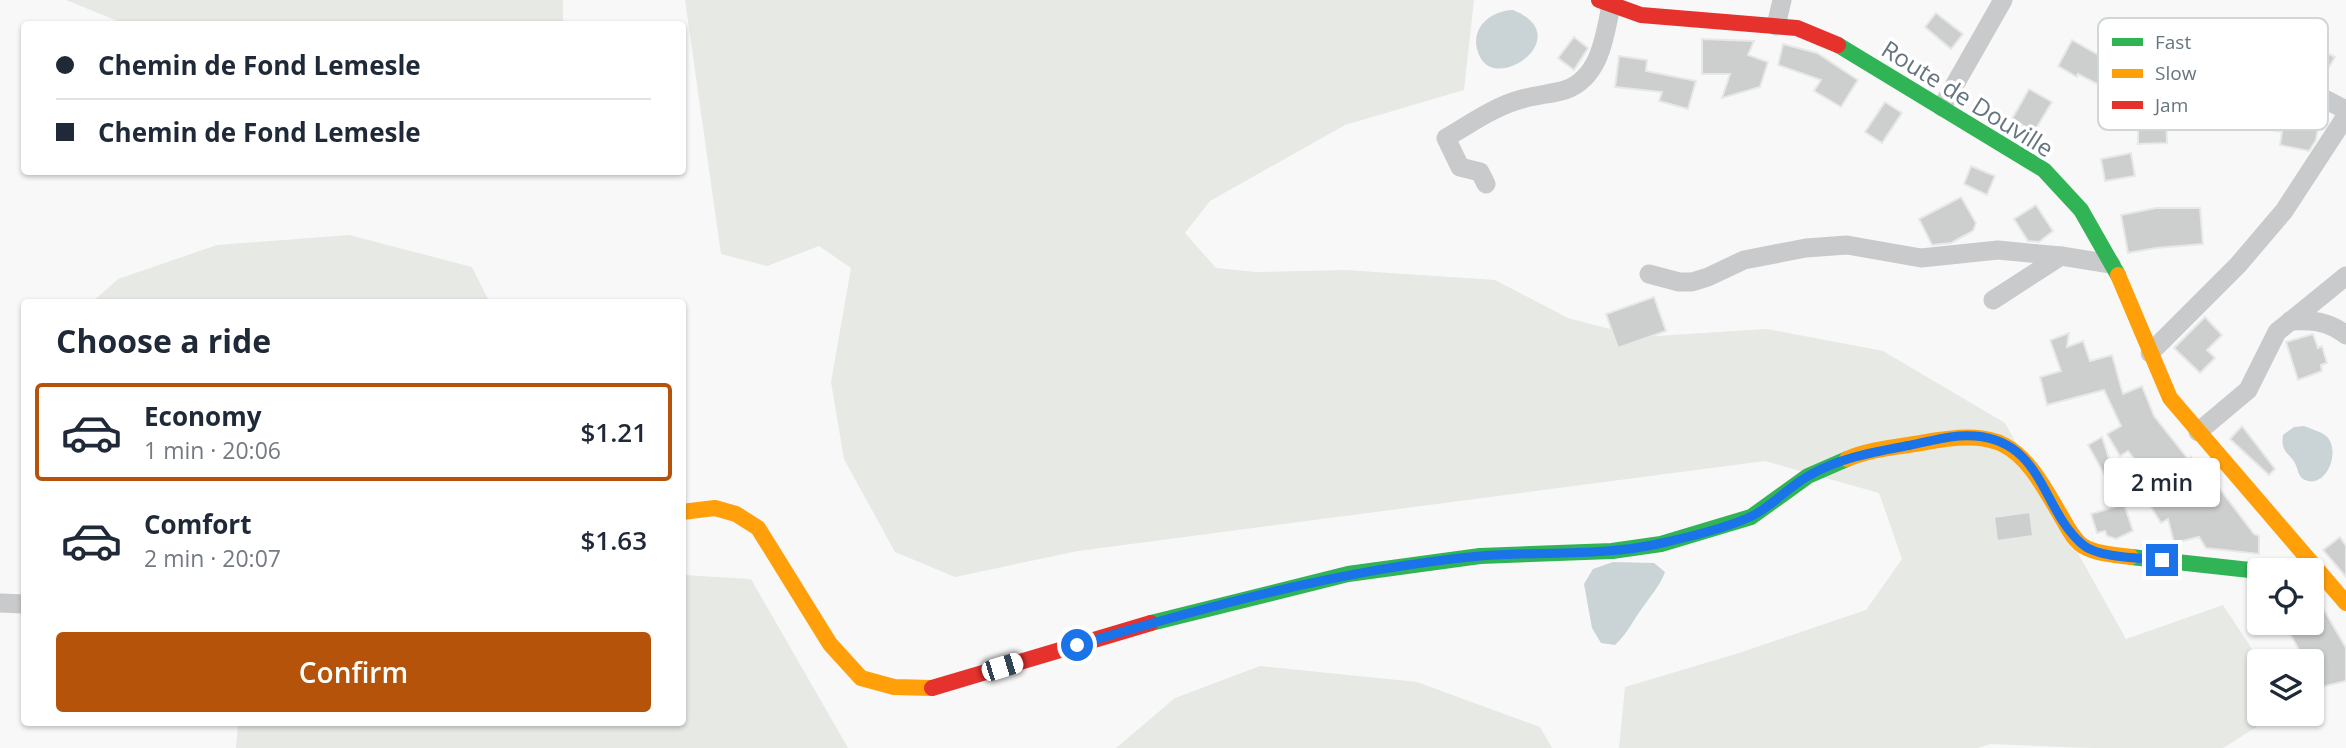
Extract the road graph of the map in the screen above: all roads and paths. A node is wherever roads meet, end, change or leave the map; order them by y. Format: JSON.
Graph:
{"nodes":[{"id":1,"x":1783,"y":0,"type":"edge"},
{"id":2,"x":2003,"y":0,"type":"edge"},
{"id":3,"x":1605,"y":2,"type":"edge"},
{"id":4,"x":1776,"y":26,"type":"junction"},
{"id":5,"x":2328,"y":103,"type":"edge"},
{"id":6,"x":1942,"y":107,"type":"junction"},
{"id":7,"x":2346,"y":113,"type":"edge"},
{"id":8,"x":1486,"y":184,"type":"dead end"},
{"id":9,"x":2061,"y":256,"type":"junction"},
{"id":10,"x":2111,"y":264,"type":"junction"},
{"id":11,"x":1649,"y":274,"type":"dead end"},
{"id":12,"x":2346,"y":276,"type":"edge"},
{"id":13,"x":1993,"y":300,"type":"dead end"},
{"id":14,"x":2290,"y":321,"type":"junction"},
{"id":15,"x":2346,"y":335,"type":"edge"},
{"id":16,"x":2150,"y":353,"type":"junction"},
{"id":17,"x":2198,"y":432,"type":"junction"},
{"id":18,"x":686,"y":512,"type":"edge"},
{"id":19,"x":2301,"y":558,"type":"edge"},
{"id":20,"x":2247,"y":570,"type":"edge"},
{"id":21,"x":2324,"y":582,"type":"edge"},
{"id":22,"x":0,"y":603,"type":"edge"},
{"id":23,"x":2346,"y":603,"type":"edge"},
{"id":24,"x":21,"y":604,"type":"edge"}],
"edges":[{"from":1,"to":4,"type":"street"},
{"from":2,"to":6,"type":"street"},
{"from":3,"to":4,"type":"street","name":"Route de Douville"},
{"from":3,"to":8,"type":"street"},
{"from":4,"to":6,"type":"street","name":"Route de Douville"},
{"from":5,"to":7,"type":"street"},
{"from":6,"to":10,"type":"street","name":"Route de Douville"},
{"from":7,"to":16,"type":"street"},
{"from":9,"to":10,"type":"street"},
{"from":9,"to":11,"type":"street"},
{"from":9,"to":13,"type":"street"},
{"from":10,"to":16,"type":"street","name":"Route de Douville"},
{"from":12,"to":14,"type":"street"},
{"from":14,"to":15,"type":"street"},
{"from":14,"to":17,"type":"street"},
{"from":16,"to":17,"type":"street","name":"Route de Douville"},
{"from":17,"to":19,"type":"street","name":"Route de Douville"},
{"from":18,"to":20,"type":"street"},
{"from":21,"to":23,"type":"street","name":"Route de Douville"},
{"from":22,"to":24,"type":"street"}]}
